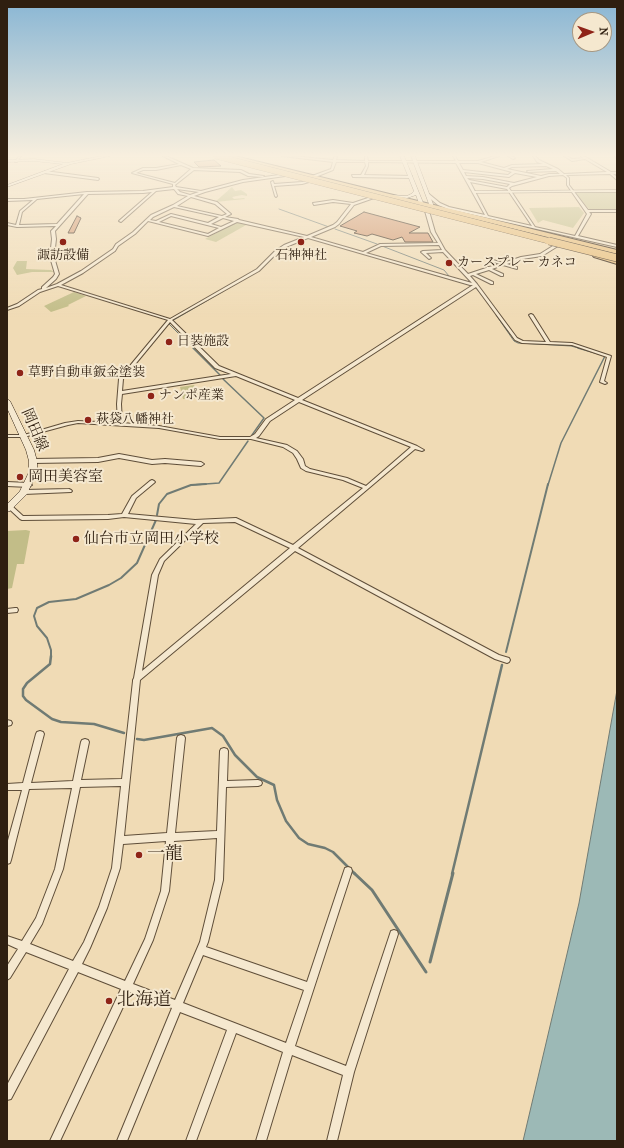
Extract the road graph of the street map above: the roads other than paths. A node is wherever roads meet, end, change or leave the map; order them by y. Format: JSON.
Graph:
{"nodes":[{"id":1,"x":429,"y":209,"type":"edge"},
{"id":2,"x":24,"y":210,"type":"edge"},
{"id":3,"x":72,"y":210,"type":"edge"},
{"id":4,"x":134,"y":210,"type":"edge"},
{"id":5,"x":166,"y":210,"type":"edge"},
{"id":6,"x":190,"y":210,"type":"edge"},
{"id":7,"x":224,"y":210,"type":"edge"},
{"id":8,"x":349,"y":210,"type":"edge"},
{"id":9,"x":429,"y":210,"type":"edge"},
{"id":10,"x":431,"y":210,"type":"edge"},
{"id":11,"x":432,"y":210,"type":"edge"},
{"id":12,"x":432,"y":210,"type":"edge"},
{"id":13,"x":457,"y":210,"type":"edge"},
{"id":14,"x":484,"y":210,"type":"edge"},
{"id":15,"x":522,"y":210,"type":"edge"},
{"id":16,"x":587,"y":211,"type":"joint"},
{"id":17,"x":617,"y":211,"type":"edge"},
{"id":18,"x":487,"y":216,"type":"junction"},
{"id":19,"x":223,"y":217,"type":"junction"},
{"id":20,"x":148,"y":220,"type":"junction"},
{"id":21,"x":238,"y":220,"type":"junction"},
{"id":22,"x":121,"y":221,"type":"dead end"},
{"id":23,"x":156,"y":222,"type":"junction"},
{"id":24,"x":7,"y":224,"type":"edge"},
{"id":25,"x":208,"y":224,"type":"junction"},
{"id":26,"x":58,"y":225,"type":"junction"},
{"id":27,"x":17,"y":226,"type":"junction"},
{"id":28,"x":534,"y":227,"type":"junction"},
{"id":29,"x":221,"y":228,"type":"junction"},
{"id":30,"x":308,"y":237,"type":"junction"},
{"id":31,"x":576,"y":237,"type":"junction"},
{"id":32,"x":439,"y":244,"type":"junction"},
{"id":33,"x":558,"y":245,"type":"junction"},
{"id":34,"x":617,"y":246,"type":"edge"},
{"id":35,"x":444,"y":250,"type":"junction"},
{"id":36,"x":617,"y":252,"type":"edge"},
{"id":37,"x":363,"y":253,"type":"junction"},
{"id":38,"x":617,"y":257,"type":"edge"},
{"id":39,"x":428,"y":258,"type":"dead end"},
{"id":40,"x":491,"y":260,"type":"dead end"},
{"id":41,"x":617,"y":262,"type":"edge"},
{"id":42,"x":503,"y":264,"type":"junction"},
{"id":43,"x":488,"y":268,"type":"junction"},
{"id":44,"x":516,"y":268,"type":"dead end"},
{"id":45,"x":473,"y":274,"type":"junction"},
{"id":46,"x":502,"y":275,"type":"dead end"},
{"id":47,"x":467,"y":276,"type":"junction"},
{"id":48,"x":492,"y":283,"type":"dead end"},
{"id":49,"x":476,"y":284,"type":"junction"},
{"id":50,"x":58,"y":285,"type":"junction"},
{"id":51,"x":39,"y":291,"type":"junction"},
{"id":52,"x":7,"y":309,"type":"edge"},
{"id":53,"x":531,"y":315,"type":"dead end"},
{"id":54,"x":170,"y":320,"type":"junction"},
{"id":55,"x":549,"y":343,"type":"junction"},
{"id":56,"x":237,"y":375,"type":"junction"},
{"id":57,"x":605,"y":383,"type":"dead end"},
{"id":58,"x":120,"y":393,"type":"junction"},
{"id":59,"x":299,"y":400,"type":"junction"},
{"id":60,"x":7,"y":401,"type":"edge"},
{"id":61,"x":120,"y":425,"type":"junction"},
{"id":62,"x":7,"y":436,"type":"edge"},
{"id":63,"x":24,"y":436,"type":"junction"},
{"id":64,"x":251,"y":438,"type":"junction"},
{"id":65,"x":415,"y":447,"type":"junction"},
{"id":66,"x":422,"y":450,"type":"dead end"},
{"id":67,"x":33,"y":461,"type":"junction"},
{"id":68,"x":201,"y":464,"type":"dead end"},
{"id":69,"x":152,"y":482,"type":"dead end"},
{"id":70,"x":7,"y":484,"type":"edge"},
{"id":71,"x":26,"y":488,"type":"junction"},
{"id":72,"x":367,"y":488,"type":"junction"},
{"id":73,"x":69,"y":491,"type":"dead end"},
{"id":74,"x":8,"y":508,"type":"edge"},
{"id":75,"x":124,"y":515,"type":"junction"},
{"id":76,"x":201,"y":522,"type":"junction"},
{"id":77,"x":294,"y":548,"type":"junction"},
{"id":78,"x":15,"y":610,"type":"dead end"},
{"id":79,"x":7,"y":611,"type":"edge"},
{"id":80,"x":507,"y":660,"type":"dead end"},
{"id":81,"x":136,"y":680,"type":"junction"},
{"id":82,"x":40,"y":734,"type":"dead end"},
{"id":83,"x":181,"y":738,"type":"dead end"},
{"id":84,"x":85,"y":742,"type":"dead end"},
{"id":85,"x":224,"y":751,"type":"dead end"},
{"id":86,"x":125,"y":782,"type":"junction"},
{"id":87,"x":258,"y":783,"type":"dead end"},
{"id":88,"x":76,"y":784,"type":"junction"},
{"id":89,"x":223,"y":784,"type":"junction"},
{"id":90,"x":26,"y":786,"type":"junction"},
{"id":91,"x":7,"y":787,"type":"edge"},
{"id":92,"x":221,"y":834,"type":"junction"},
{"id":93,"x":171,"y":837,"type":"junction"},
{"id":94,"x":119,"y":840,"type":"junction"},
{"id":95,"x":7,"y":860,"type":"edge"},
{"id":96,"x":348,"y":871,"type":"dead end"},
{"id":97,"x":394,"y":934,"type":"dead end"},
{"id":98,"x":7,"y":940,"type":"edge"},
{"id":99,"x":24,"y":947,"type":"junction"},
{"id":100,"x":201,"y":950,"type":"junction"},
{"id":101,"x":75,"y":968,"type":"junction"},
{"id":102,"x":7,"y":975,"type":"edge"},
{"id":103,"x":310,"y":987,"type":"junction"},
{"id":104,"x":127,"y":988,"type":"junction"},
{"id":105,"x":177,"y":1007,"type":"junction"},
{"id":106,"x":233,"y":1028,"type":"junction"},
{"id":107,"x":289,"y":1049,"type":"junction"},
{"id":108,"x":349,"y":1072,"type":"junction"},
{"id":109,"x":7,"y":1095,"type":"edge"},
{"id":110,"x":55,"y":1141,"type":"edge"},
{"id":111,"x":122,"y":1141,"type":"edge"},
{"id":112,"x":191,"y":1141,"type":"edge"},
{"id":113,"x":261,"y":1141,"type":"edge"},
{"id":114,"x":332,"y":1141,"type":"edge"}],
"edges":[{"from":1,"to":32,"type":"street"},
{"from":2,"to":27,"type":"street"},
{"from":3,"to":26,"type":"street"},
{"from":4,"to":22,"type":"street"},
{"from":5,"to":20,"type":"street"},
{"from":6,"to":19,"type":"street"},
{"from":7,"to":19,"type":"street"},
{"from":8,"to":30,"type":"street"},
{"from":9,"to":38,"type":"highway","bridge":true},
{"from":10,"to":33,"type":"main road"},
{"from":11,"to":38,"type":"highway","bridge":true},
{"from":12,"to":36,"type":"main road"},
{"from":13,"to":18,"type":"street"},
{"from":14,"to":18,"type":"street"},
{"from":15,"to":28,"type":"street"},
{"from":16,"to":17,"type":"street"},
{"from":16,"to":31,"type":"street"},
{"from":18,"to":28,"type":"street"},
{"from":19,"to":21,"type":"street"},
{"from":19,"to":25,"type":"street"},
{"from":20,"to":23,"type":"street"},
{"from":20,"to":50,"type":"street"},
{"from":21,"to":29,"type":"street"},
{"from":21,"to":30,"type":"street"},
{"from":23,"to":25,"type":"street"},
{"from":23,"to":29,"type":"street"},
{"from":24,"to":27,"type":"street"},
{"from":25,"to":29,"type":"street"},
{"from":26,"to":27,"type":"street"},
{"from":26,"to":51,"type":"street"},
{"from":28,"to":31,"type":"street"},
{"from":30,"to":37,"type":"street"},
{"from":30,"to":54,"type":"street"},
{"from":31,"to":34,"type":"street"},
{"from":32,"to":35,"type":"street"},
{"from":32,"to":37,"type":"street"},
{"from":33,"to":41,"type":"main road"},
{"from":33,"to":42,"type":"street"},
{"from":35,"to":39,"type":"street"},
{"from":35,"to":47,"type":"street"},
{"from":37,"to":49,"type":"street"},
{"from":40,"to":42,"type":"street"},
{"from":42,"to":43,"type":"street"},
{"from":42,"to":44,"type":"street"},
{"from":43,"to":45,"type":"street"},
{"from":43,"to":46,"type":"street"},
{"from":45,"to":47,"type":"street"},
{"from":45,"to":48,"type":"street"},
{"from":47,"to":49,"type":"street"},
{"from":49,"to":55,"type":"street"},
{"from":49,"to":59,"type":"street"},
{"from":50,"to":51,"type":"street"},
{"from":50,"to":54,"type":"street"},
{"from":51,"to":52,"type":"street"},
{"from":53,"to":55,"type":"street"},
{"from":54,"to":56,"type":"street"},
{"from":54,"to":58,"type":"street"},
{"from":55,"to":57,"type":"street"},
{"from":56,"to":58,"type":"street"},
{"from":56,"to":59,"type":"street"},
{"from":58,"to":61,"type":"street"},
{"from":59,"to":64,"type":"street"},
{"from":59,"to":65,"type":"street"},
{"from":60,"to":63,"type":"street","name":"岡田線"},
{"from":61,"to":63,"type":"street"},
{"from":61,"to":64,"type":"street"},
{"from":62,"to":63,"type":"street"},
{"from":63,"to":67,"type":"street","name":"岡田線"},
{"from":64,"to":72,"type":"street"},
{"from":65,"to":66,"type":"street"},
{"from":65,"to":72,"type":"street"},
{"from":67,"to":68,"type":"street"},
{"from":67,"to":71,"type":"street","name":"岡田線"},
{"from":69,"to":75,"type":"street"},
{"from":70,"to":71,"type":"street"},
{"from":71,"to":73,"type":"street"},
{"from":71,"to":74,"type":"street","name":"岡田線"},
{"from":72,"to":77,"type":"street"},
{"from":74,"to":75,"type":"street"},
{"from":75,"to":76,"type":"street"},
{"from":76,"to":77,"type":"street"},
{"from":76,"to":81,"type":"street"},
{"from":77,"to":80,"type":"street"},
{"from":77,"to":81,"type":"street"},
{"from":78,"to":79,"type":"street"},
{"from":81,"to":86,"type":"street"},
{"from":82,"to":90,"type":"street"},
{"from":83,"to":93,"type":"street"},
{"from":84,"to":88,"type":"street"},
{"from":85,"to":89,"type":"street"},
{"from":86,"to":88,"type":"street"},
{"from":86,"to":94,"type":"street"},
{"from":87,"to":89,"type":"street"},
{"from":88,"to":90,"type":"street"},
{"from":88,"to":99,"type":"street"},
{"from":89,"to":92,"type":"street"},
{"from":90,"to":91,"type":"street"},
{"from":90,"to":95,"type":"street"},
{"from":92,"to":93,"type":"street"},
{"from":92,"to":100,"type":"street"},
{"from":93,"to":94,"type":"street"},
{"from":93,"to":104,"type":"street"},
{"from":94,"to":101,"type":"street"},
{"from":96,"to":103,"type":"street"},
{"from":97,"to":108,"type":"street"},
{"from":98,"to":99,"type":"street"},
{"from":99,"to":101,"type":"street"},
{"from":99,"to":102,"type":"street"},
{"from":100,"to":103,"type":"street"},
{"from":100,"to":105,"type":"street"},
{"from":101,"to":104,"type":"street"},
{"from":101,"to":109,"type":"street"},
{"from":103,"to":107,"type":"street"},
{"from":104,"to":105,"type":"street"},
{"from":104,"to":110,"type":"street"},
{"from":105,"to":106,"type":"street"},
{"from":105,"to":111,"type":"street"},
{"from":106,"to":107,"type":"street"},
{"from":106,"to":112,"type":"street"},
{"from":107,"to":108,"type":"street"},
{"from":107,"to":113,"type":"street"},
{"from":108,"to":114,"type":"street"}]}
